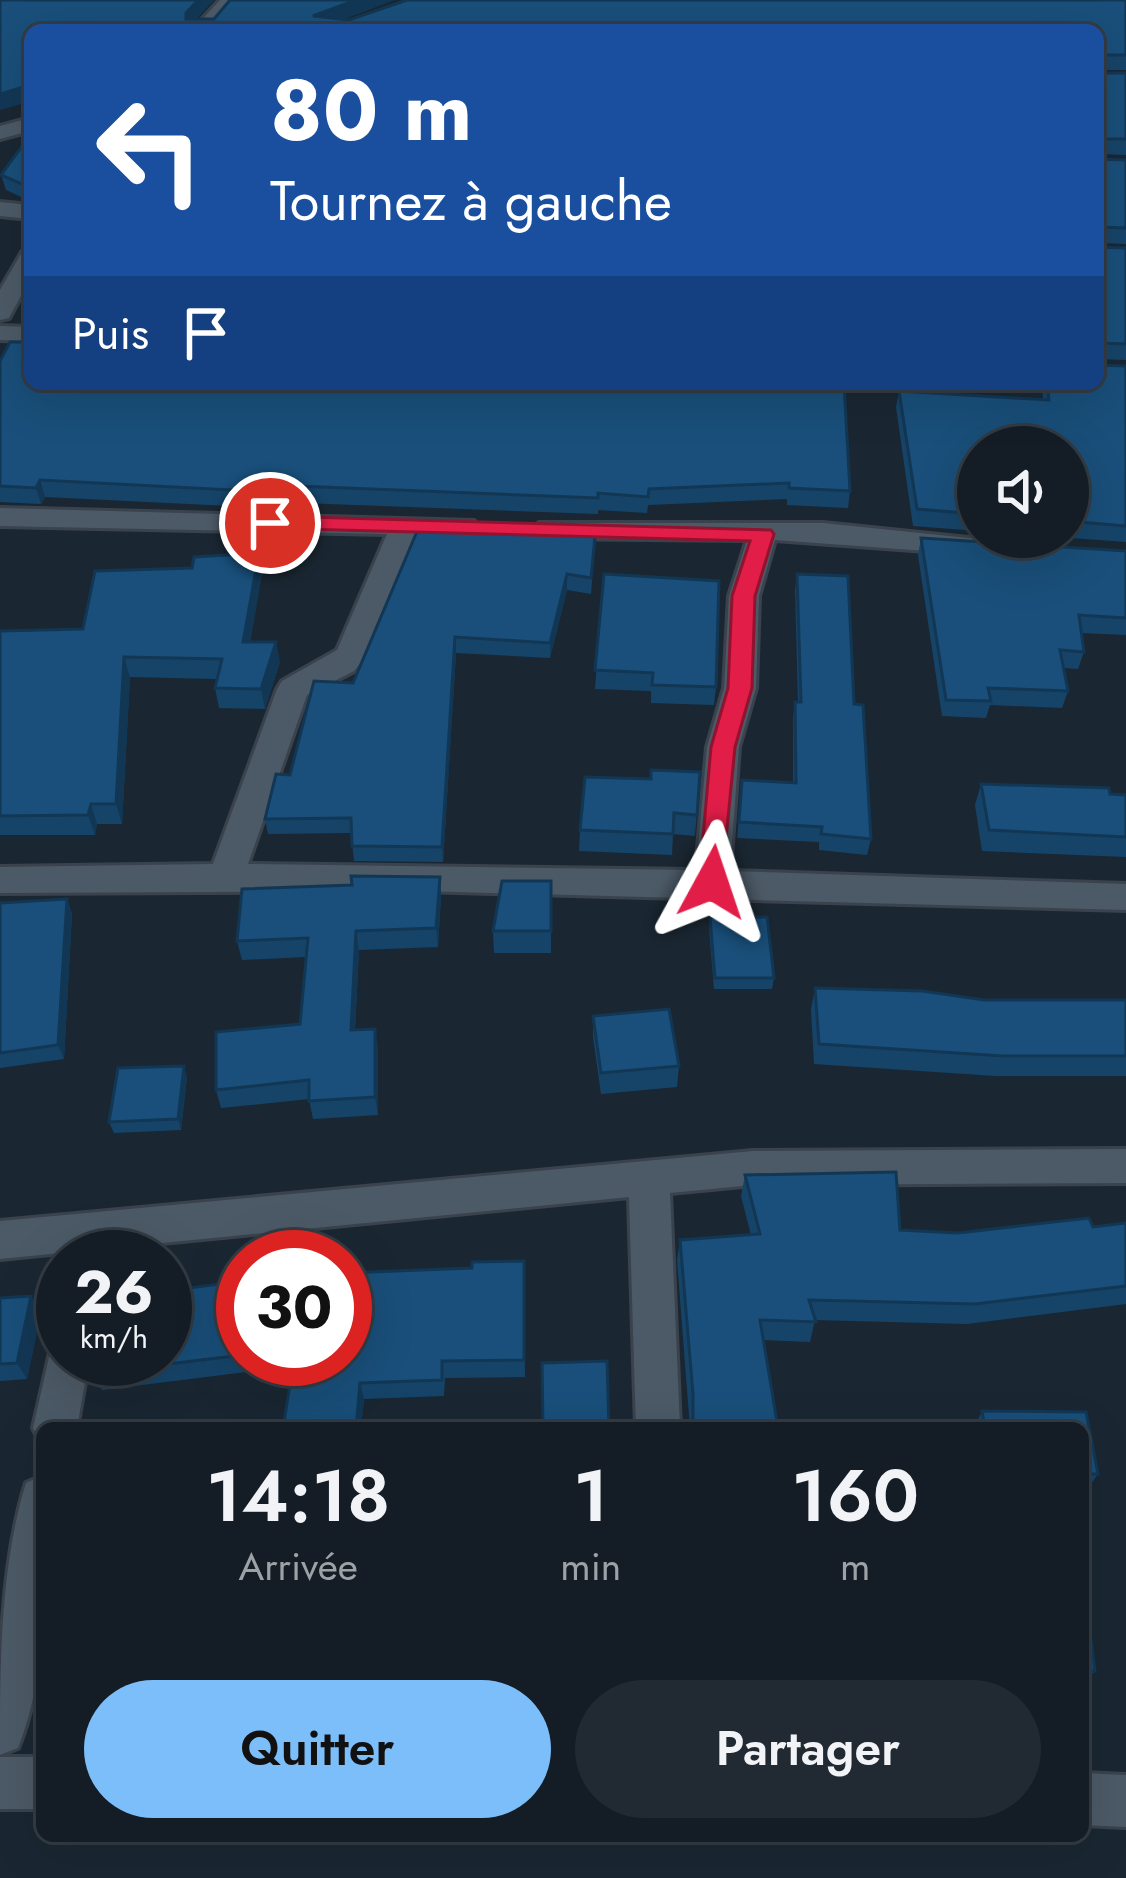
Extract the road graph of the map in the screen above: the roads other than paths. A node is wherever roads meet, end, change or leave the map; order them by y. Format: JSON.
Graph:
{"nodes":[{"id":1,"x":230,"y":0,"type":"edge"},
{"id":2,"x":208,"y":24,"type":"edge"},
{"id":3,"x":24,"y":268,"type":"edge"},
{"id":4,"x":0,"y":313,"type":"edge"},
{"id":5,"x":0,"y":517,"type":"edge"},
{"id":6,"x":405,"y":526,"type":"junction"},
{"id":7,"x":763,"y":534,"type":"junction"},
{"id":8,"x":957,"y":544,"type":"edge"},
{"id":9,"x":227,"y":874,"type":"junction"},
{"id":10,"x":0,"y":880,"type":"edge"},
{"id":11,"x":712,"y":882,"type":"junction"},
{"id":12,"x":1126,"y":897,"type":"edge"},
{"id":13,"x":1126,"y":1166,"type":"edge"},
{"id":14,"x":650,"y":1179,"type":"junction"},
{"id":15,"x":192,"y":1233,"type":"edge"},
{"id":16,"x":0,"y":1240,"type":"edge"},
{"id":17,"x":36,"y":1242,"type":"edge"},
{"id":18,"x":63,"y":1386,"type":"edge"},
{"id":19,"x":56,"y":1422,"type":"edge"},
{"id":20,"x":658,"y":1422,"type":"edge"},
{"id":21,"x":36,"y":1532,"type":"edge"},
{"id":22,"x":0,"y":1730,"type":"edge"},
{"id":23,"x":0,"y":1783,"type":"edge"},
{"id":24,"x":36,"y":1783,"type":"edge"},
{"id":25,"x":1089,"y":1799,"type":"edge"},
{"id":26,"x":1126,"y":1801,"type":"edge"}],
"edges":[{"from":1,"to":2,"type":"street"},
{"from":3,"to":4,"type":"street"},
{"from":5,"to":6,"type":"street"},
{"from":6,"to":7,"type":"street"},
{"from":6,"to":9,"type":"street"},
{"from":7,"to":8,"type":"street"},
{"from":7,"to":11,"type":"street"},
{"from":9,"to":10,"type":"street"},
{"from":9,"to":11,"type":"street"},
{"from":11,"to":12,"type":"street"},
{"from":13,"to":14,"type":"street"},
{"from":14,"to":15,"type":"street"},
{"from":14,"to":20,"type":"street"},
{"from":16,"to":17,"type":"street"},
{"from":18,"to":19,"type":"street"},
{"from":21,"to":22,"type":"street"},
{"from":23,"to":24,"type":"street"},
{"from":25,"to":26,"type":"street"}]}
